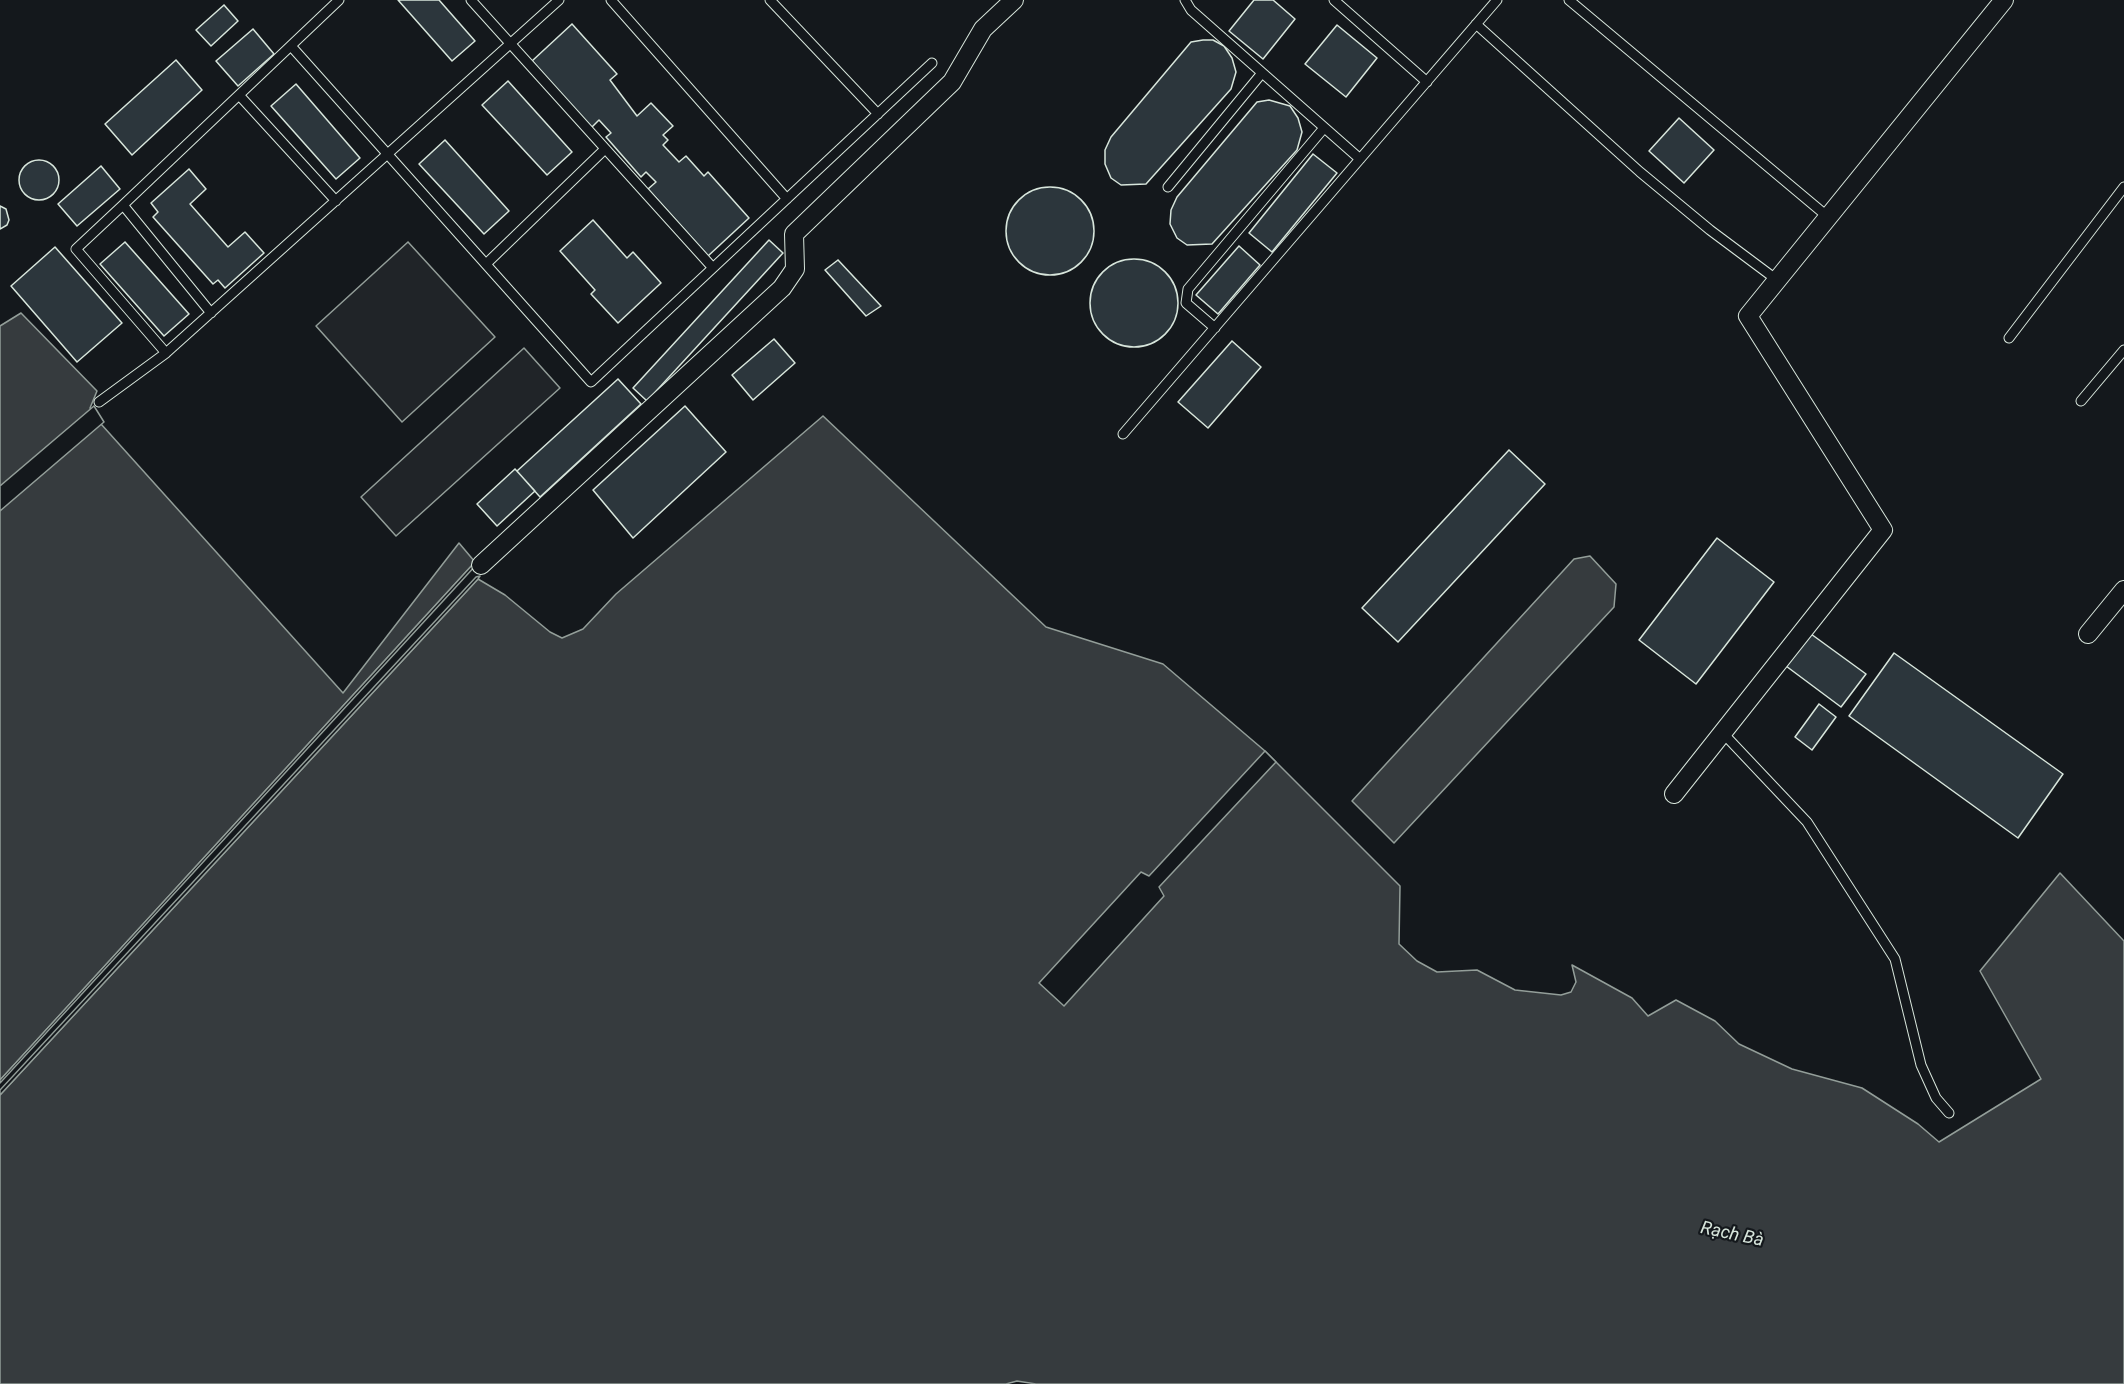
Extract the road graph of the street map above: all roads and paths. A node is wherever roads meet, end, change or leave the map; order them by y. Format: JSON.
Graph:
{"nodes":[{"id":1,"x":339,"y":0,"type":"edge"},
{"id":2,"x":471,"y":0,"type":"edge"},
{"id":3,"x":559,"y":0,"type":"edge"},
{"id":4,"x":611,"y":0,"type":"edge"},
{"id":5,"x":770,"y":0,"type":"edge"},
{"id":6,"x":1014,"y":0,"type":"edge"},
{"id":7,"x":1185,"y":0,"type":"edge"},
{"id":8,"x":1334,"y":0,"type":"edge"},
{"id":9,"x":1497,"y":0,"type":"edge"},
{"id":10,"x":1569,"y":0,"type":"edge"},
{"id":11,"x":2004,"y":0,"type":"edge"},
{"id":12,"x":1476,"y":24,"type":"junction"},
{"id":13,"x":510,"y":44,"type":"junction"},
{"id":14,"x":291,"y":46,"type":"junction"},
{"id":15,"x":932,"y":63,"type":"dead end"},
{"id":16,"x":1262,"y":73,"type":"junction"},
{"id":17,"x":1426,"y":82,"type":"junction"},
{"id":18,"x":239,"y":95,"type":"junction"},
{"id":19,"x":878,"y":114,"type":"junction"},
{"id":20,"x":1324,"y":128,"type":"junction"},
{"id":21,"x":605,"y":148,"type":"junction"},
{"id":22,"x":387,"y":155,"type":"junction"},
{"id":23,"x":1360,"y":159,"type":"junction"},
{"id":24,"x":2124,"y":187,"type":"edge"},
{"id":25,"x":1168,"y":188,"type":"dead end"},
{"id":26,"x":787,"y":199,"type":"junction"},
{"id":27,"x":336,"y":201,"type":"junction"},
{"id":28,"x":123,"y":205,"type":"junction"},
{"id":29,"x":1828,"y":217,"type":"junction"},
{"id":30,"x":486,"y":264,"type":"junction"},
{"id":31,"x":713,"y":268,"type":"junction"},
{"id":32,"x":1777,"y":280,"type":"junction"},
{"id":33,"x":211,"y":313,"type":"junction"},
{"id":34,"x":1215,"y":328,"type":"junction"},
{"id":35,"x":2009,"y":338,"type":"dead end"},
{"id":36,"x":2124,"y":350,"type":"edge"},
{"id":37,"x":166,"y":353,"type":"junction"},
{"id":38,"x":2081,"y":401,"type":"dead end"},
{"id":39,"x":99,"y":402,"type":"dead end"},
{"id":40,"x":1122,"y":434,"type":"dead end"},
{"id":41,"x":481,"y":565,"type":"dead end"},
{"id":42,"x":2124,"y":590,"type":"edge"},
{"id":43,"x":2088,"y":634,"type":"dead end"},
{"id":44,"x":1721,"y":731,"type":"junction"},
{"id":45,"x":1674,"y":794,"type":"dead end"},
{"id":46,"x":1948,"y":1113,"type":"dead end"}],
"edges":[{"from":1,"to":14,"type":"lane"},
{"from":2,"to":13,"type":"lane"},
{"from":3,"to":13,"type":"lane"},
{"from":4,"to":26,"type":"lane"},
{"from":5,"to":19,"type":"lane"},
{"from":6,"to":41,"type":"street"},
{"from":7,"to":16,"type":"lane"},
{"from":8,"to":17,"type":"lane"},
{"from":9,"to":12,"type":"lane"},
{"from":10,"to":29,"type":"lane"},
{"from":11,"to":29,"type":"street"},
{"from":12,"to":17,"type":"lane"},
{"from":12,"to":32,"type":"lane"},
{"from":13,"to":21,"type":"lane"},
{"from":13,"to":22,"type":"lane"},
{"from":14,"to":18,"type":"lane"},
{"from":14,"to":22,"type":"lane"},
{"from":15,"to":19,"type":"lane"},
{"from":16,"to":20,"type":"lane"},
{"from":16,"to":25,"type":"lane"},
{"from":17,"to":23,"type":"lane"},
{"from":18,"to":27,"type":"lane"},
{"from":18,"to":28,"type":"lane"},
{"from":19,"to":26,"type":"lane"},
{"from":20,"to":23,"type":"lane"},
{"from":20,"to":34,"type":"lane"},
{"from":21,"to":30,"type":"lane"},
{"from":21,"to":31,"type":"lane"},
{"from":22,"to":27,"type":"lane"},
{"from":22,"to":30,"type":"lane"},
{"from":23,"to":34,"type":"lane"},
{"from":24,"to":35,"type":"lane"},
{"from":26,"to":31,"type":"lane"},
{"from":27,"to":33,"type":"lane"},
{"from":28,"to":33,"type":"lane"},
{"from":28,"to":37,"type":"lane"},
{"from":29,"to":32,"type":"street"},
{"from":30,"to":31,"type":"lane"},
{"from":32,"to":44,"type":"street"},
{"from":33,"to":37,"type":"lane"},
{"from":34,"to":40,"type":"lane"},
{"from":36,"to":38,"type":"lane"},
{"from":37,"to":39,"type":"lane"},
{"from":42,"to":43,"type":"street"},
{"from":44,"to":45,"type":"street"},
{"from":44,"to":46,"type":"lane"}]}
